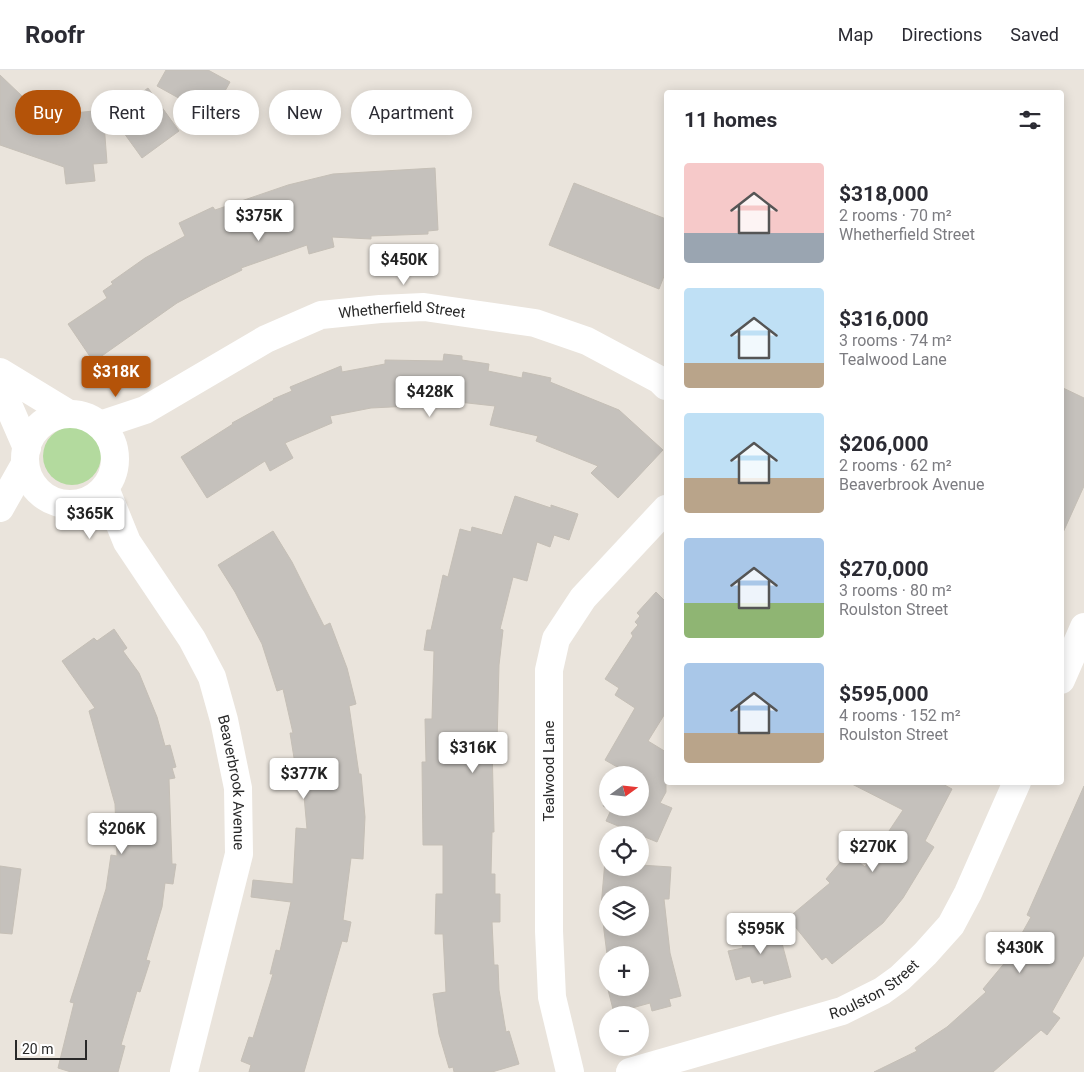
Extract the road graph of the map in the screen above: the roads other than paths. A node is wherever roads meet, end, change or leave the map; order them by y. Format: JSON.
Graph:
{"nodes":[{"id":1,"x":0,"y":372,"type":"edge"},
{"id":2,"x":664,"y":384,"type":"edge"},
{"id":3,"x":0,"y":386,"type":"edge"},
{"id":4,"x":145,"y":410,"type":"junction"},
{"id":5,"x":69,"y":414,"type":"junction"},
{"id":6,"x":100,"y":426,"type":"junction"},
{"id":7,"x":26,"y":456,"type":"junction"},
{"id":8,"x":116,"y":462,"type":"junction"},
{"id":9,"x":105,"y":488,"type":"junction"},
{"id":10,"x":42,"y":495,"type":"junction"},
{"id":11,"x":78,"y":505,"type":"junction"},
{"id":12,"x":0,"y":508,"type":"edge"},
{"id":13,"x":0,"y":512,"type":"edge"},
{"id":14,"x":664,"y":512,"type":"edge"},
{"id":15,"x":127,"y":542,"type":"junction"},
{"id":16,"x":1084,"y":627,"type":"edge"},
{"id":17,"x":1073,"y":653,"type":"edge"},
{"id":18,"x":1064,"y":673,"type":"edge"},
{"id":19,"x":1016,"y":785,"type":"edge"},
{"id":20,"x":184,"y":1072,"type":"edge"},
{"id":21,"x":570,"y":1072,"type":"edge"},
{"id":22,"x":630,"y":1072,"type":"edge"}],
"edges":[{"from":1,"to":5,"type":"street"},
{"from":2,"to":4,"type":"street","name":"Whetherfield Street"},
{"from":3,"to":7,"type":"street"},
{"from":4,"to":6,"type":"street","name":"Whetherfield Street"},
{"from":4,"to":8,"type":"street"},
{"from":5,"to":6,"type":"street"},
{"from":5,"to":7,"type":"street"},
{"from":6,"to":8,"type":"street"},
{"from":7,"to":10,"type":"street"},
{"from":7,"to":12,"type":"street"},
{"from":8,"to":9,"type":"street"},
{"from":9,"to":11,"type":"street"},
{"from":9,"to":15,"type":"street","name":"Beaverbrook Avenue"},
{"from":10,"to":11,"type":"street"},
{"from":10,"to":13,"type":"street"},
{"from":11,"to":15,"type":"street","name":"Beaverbrook Avenue"},
{"from":14,"to":21,"type":"street","name":"Tealwood Lane"},
{"from":15,"to":20,"type":"street","name":"Beaverbrook Avenue"},
{"from":16,"to":17,"type":"street"},
{"from":17,"to":18,"type":"street"},
{"from":19,"to":22,"type":"street","name":"Roulston Street"}]}
